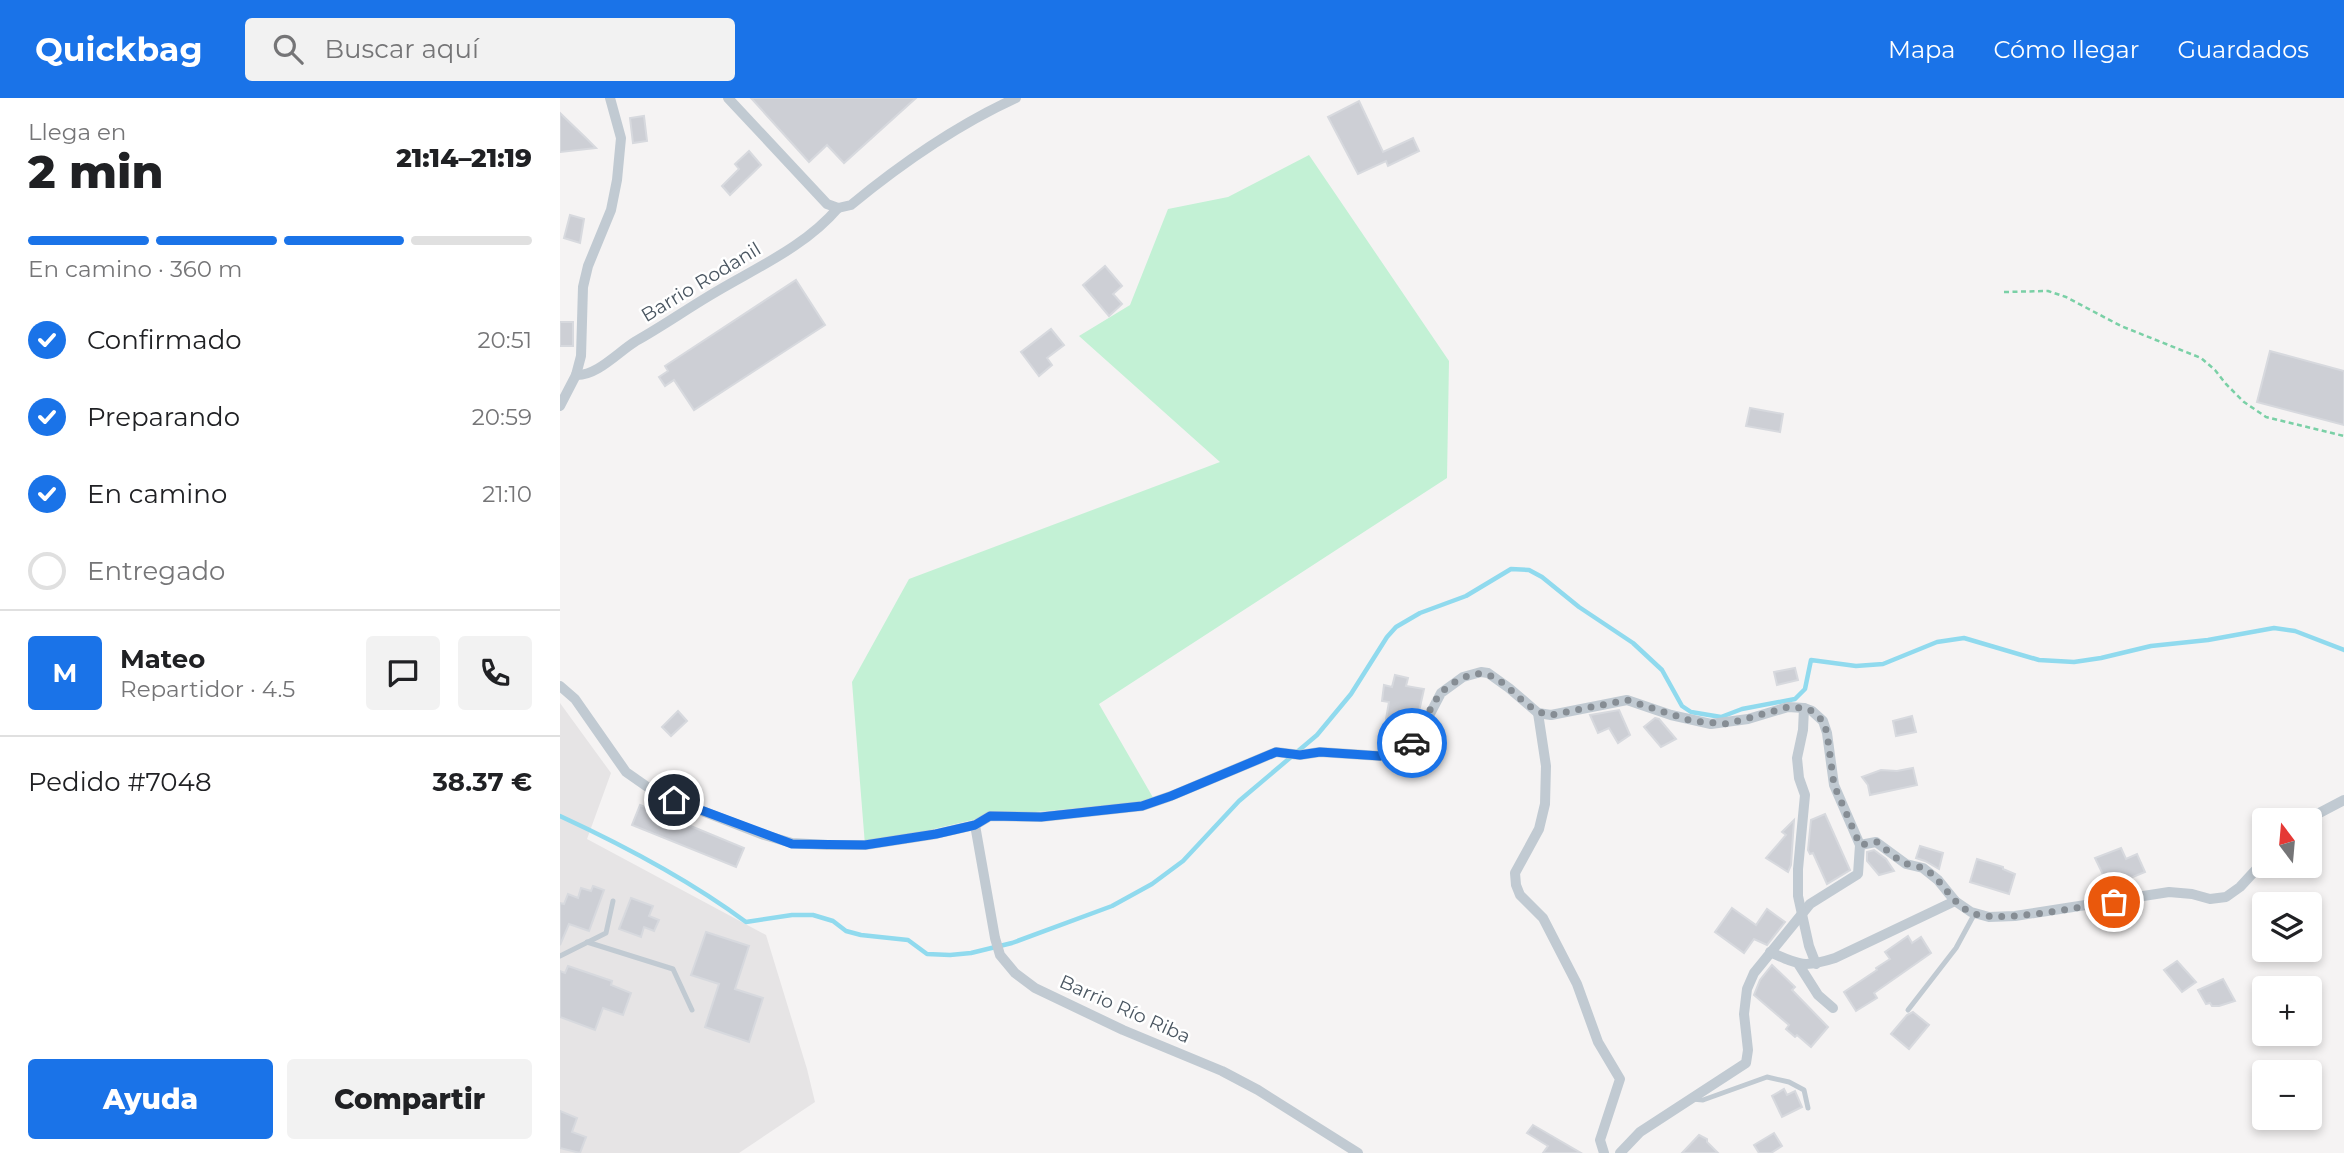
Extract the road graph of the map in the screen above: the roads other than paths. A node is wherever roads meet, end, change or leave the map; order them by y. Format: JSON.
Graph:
{"nodes":[{"id":1,"x":611,"y":98,"type":"edge"},
{"id":2,"x":728,"y":98,"type":"edge"},
{"id":3,"x":1016,"y":98,"type":"edge"},
{"id":4,"x":838,"y":208,"type":"junction"},
{"id":5,"x":576,"y":374,"type":"junction"},
{"id":6,"x":560,"y":406,"type":"edge"},
{"id":7,"x":560,"y":686,"type":"edge"},
{"id":8,"x":1804,"y":708,"type":"junction"},
{"id":9,"x":1538,"y":713,"type":"junction"},
{"id":10,"x":2344,"y":800,"type":"edge"},
{"id":11,"x":2322,"y":812,"type":"edge"},
{"id":12,"x":975,"y":825,"type":"junction"},
{"id":13,"x":1860,"y":845,"type":"junction"},
{"id":14,"x":2252,"y":874,"type":"edge"},
{"id":15,"x":612,"y":901,"type":"dead end"},
{"id":16,"x":1955,"y":901,"type":"junction"},
{"id":17,"x":1975,"y":913,"type":"junction"},
{"id":18,"x":1802,"y":916,"type":"junction"},
{"id":19,"x":587,"y":942,"type":"junction"},
{"id":20,"x":1770,"y":952,"type":"junction"},
{"id":21,"x":560,"y":956,"type":"edge"},
{"id":22,"x":1816,"y":964,"type":"junction"},
{"id":23,"x":1799,"y":965,"type":"junction"},
{"id":24,"x":1833,"y":1008,"type":"dead end"},
{"id":25,"x":692,"y":1010,"type":"dead end"},
{"id":26,"x":1908,"y":1010,"type":"dead end"},
{"id":27,"x":1692,"y":1099,"type":"junction"},
{"id":28,"x":1808,"y":1108,"type":"dead end"},
{"id":29,"x":1358,"y":1153,"type":"edge"},
{"id":30,"x":1604,"y":1153,"type":"edge"},
{"id":31,"x":1620,"y":1153,"type":"edge"}],
"edges":[{"from":1,"to":5,"type":"street"},
{"from":2,"to":4,"type":"street"},
{"from":3,"to":4,"type":"street","name":"Barrio Rodanil"},
{"from":4,"to":5,"type":"street","name":"Barrio Rodanil"},
{"from":5,"to":6,"type":"street"},
{"from":7,"to":12,"type":"street"},
{"from":8,"to":9,"type":"street"},
{"from":8,"to":13,"type":"street"},
{"from":8,"to":18,"type":"street"},
{"from":9,"to":12,"type":"street"},
{"from":9,"to":30,"type":"street"},
{"from":10,"to":11,"type":"street"},
{"from":12,"to":29,"type":"street","name":"Barrio Río Riba"},
{"from":13,"to":16,"type":"street"},
{"from":13,"to":18,"type":"street"},
{"from":14,"to":17,"type":"street"},
{"from":15,"to":19,"type":"lane"},
{"from":16,"to":17,"type":"street"},
{"from":16,"to":22,"type":"street"},
{"from":17,"to":26,"type":"lane"},
{"from":18,"to":20,"type":"street"},
{"from":18,"to":22,"type":"street"},
{"from":19,"to":21,"type":"lane"},
{"from":19,"to":25,"type":"lane"},
{"from":20,"to":23,"type":"street"},
{"from":20,"to":27,"type":"street"},
{"from":22,"to":23,"type":"street"},
{"from":23,"to":24,"type":"street"},
{"from":27,"to":28,"type":"lane"},
{"from":27,"to":31,"type":"street"}]}
